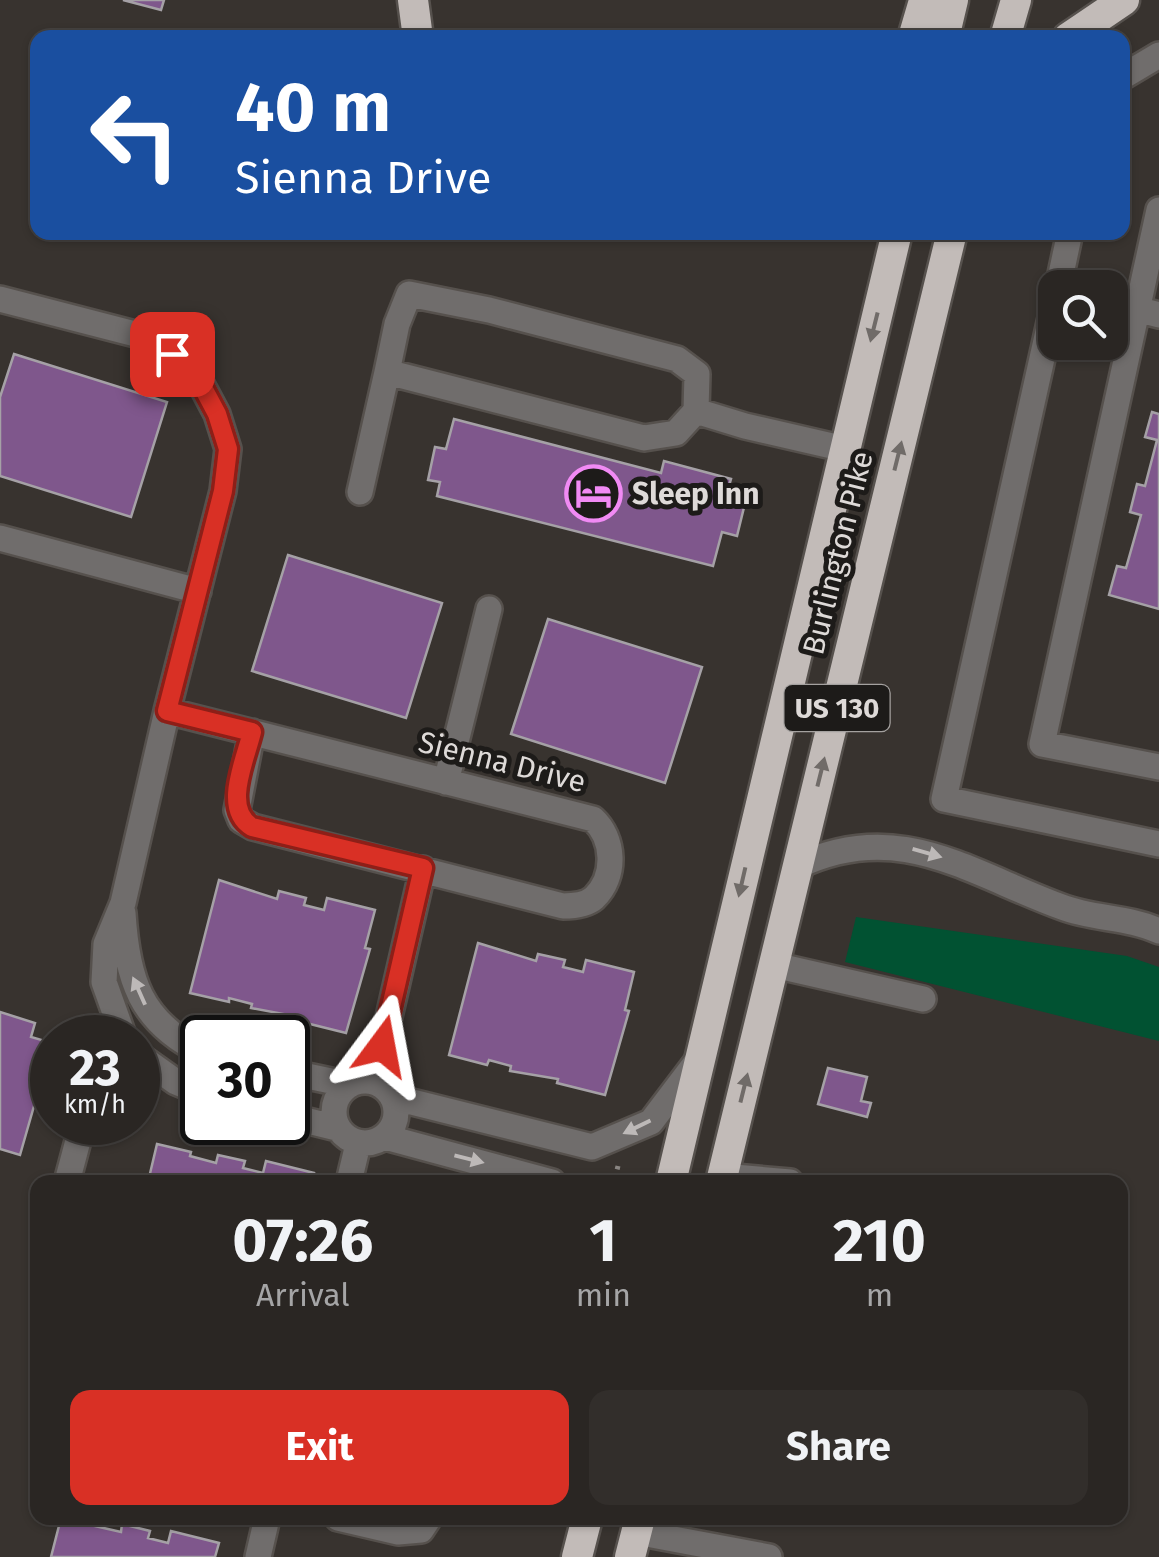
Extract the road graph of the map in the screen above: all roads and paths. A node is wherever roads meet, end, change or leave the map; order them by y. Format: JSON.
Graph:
{"nodes":[{"id":1,"x":413,"y":0,"type":"edge"},
{"id":2,"x":928,"y":0,"type":"edge"},
{"id":3,"x":953,"y":0,"type":"edge"},
{"id":4,"x":1016,"y":0,"type":"edge"},
{"id":5,"x":1124,"y":0,"type":"edge"},
{"id":6,"x":417,"y":30,"type":"edge"},
{"id":7,"x":915,"y":30,"type":"edge"},
{"id":8,"x":946,"y":30,"type":"edge"},
{"id":9,"x":1007,"y":30,"type":"edge"},
{"id":10,"x":1080,"y":30,"type":"edge"},
{"id":11,"x":1159,"y":55,"type":"edge"},
{"id":12,"x":1130,"y":72,"type":"edge"},
{"id":13,"x":1159,"y":211,"type":"edge"},
{"id":14,"x":895,"y":240,"type":"edge"},
{"id":15,"x":950,"y":240,"type":"edge"},
{"id":16,"x":1068,"y":240,"type":"edge"},
{"id":17,"x":1062,"y":270,"type":"edge"},
{"id":18,"x":0,"y":299,"type":"edge"},
{"id":19,"x":1148,"y":312,"type":"edge"},
{"id":20,"x":1042,"y":360,"type":"edge"},
{"id":21,"x":387,"y":372,"type":"junction"},
{"id":22,"x":696,"y":411,"type":"junction"},
{"id":23,"x":845,"y":448,"type":"junction"},
{"id":24,"x":360,"y":492,"type":"dead end"},
{"id":25,"x":0,"y":538,"type":"edge"},
{"id":26,"x":198,"y":591,"type":"junction"},
{"id":27,"x":488,"y":609,"type":"dead end"},
{"id":28,"x":167,"y":711,"type":"junction"},
{"id":29,"x":252,"y":732,"type":"junction"},
{"id":30,"x":1159,"y":767,"type":"edge"},
{"id":31,"x":446,"y":782,"type":"junction"},
{"id":32,"x":1159,"y":844,"type":"edge"},
{"id":33,"x":798,"y":866,"type":"junction"},
{"id":34,"x":423,"y":868,"type":"junction"},
{"id":35,"x":122,"y":903,"type":"junction"},
{"id":36,"x":1159,"y":931,"type":"edge"},
{"id":37,"x":774,"y":965,"type":"junction"},
{"id":38,"x":924,"y":999,"type":"dead end"},
{"id":39,"x":114,"y":1015,"type":"edge"},
{"id":40,"x":151,"y":1015,"type":"edge"},
{"id":41,"x":160,"y":1026,"type":"edge"},
{"id":42,"x":180,"y":1041,"type":"edge"},
{"id":43,"x":701,"y":1056,"type":"junction"},
{"id":44,"x":310,"y":1076,"type":"edge"},
{"id":45,"x":372,"y":1088,"type":"junction"},
{"id":46,"x":310,"y":1121,"type":"edge"},
{"id":47,"x":337,"y":1128,"type":"junction"},
{"id":48,"x":384,"y":1137,"type":"junction"},
{"id":49,"x":358,"y":1144,"type":"junction"},
{"id":50,"x":77,"y":1145,"type":"edge"},
{"id":51,"x":69,"y":1175,"type":"edge"},
{"id":52,"x":351,"y":1175,"type":"edge"},
{"id":53,"x":526,"y":1175,"type":"edge"},
{"id":54,"x":673,"y":1175,"type":"edge"},
{"id":55,"x":723,"y":1175,"type":"edge"},
{"id":56,"x":265,"y":1525,"type":"edge"},
{"id":57,"x":370,"y":1525,"type":"edge"},
{"id":58,"x":424,"y":1525,"type":"edge"},
{"id":59,"x":585,"y":1525,"type":"edge"},
{"id":60,"x":635,"y":1535,"type":"edge"},
{"id":61,"x":694,"y":1550,"type":"edge"},
{"id":62,"x":258,"y":1557,"type":"edge"},
{"id":63,"x":577,"y":1557,"type":"edge"},
{"id":64,"x":769,"y":1557,"type":"edge"}],
"edges":[{"from":1,"to":6,"type":"highway"},
{"from":2,"to":7,"type":"highway"},
{"from":3,"to":8,"type":"highway"},
{"from":4,"to":9,"type":"highway"},
{"from":5,"to":10,"type":"highway"},
{"from":11,"to":12,"type":"street"},
{"from":13,"to":19,"type":"street"},
{"from":14,"to":23,"type":"highway","name":"Burlington Pike","number":"US 130","one_way":true},
{"from":33,"to":15,"type":"highway","name":"Burlington Pike","number":"US 130","one_way":true},
{"from":16,"to":17,"type":"street"},
{"from":18,"to":26,"type":"street"},
{"from":19,"to":30,"type":"street"},
{"from":20,"to":32,"type":"street"},
{"from":21,"to":22,"type":"street"},
{"from":21,"to":22,"type":"street"},
{"from":21,"to":24,"type":"street"},
{"from":22,"to":23,"type":"street"},
{"from":23,"to":43,"type":"highway","name":"Burlington Pike","number":"US 130","one_way":true},
{"from":25,"to":26,"type":"street"},
{"from":26,"to":28,"type":"street"},
{"from":27,"to":31,"type":"street"},
{"from":28,"to":29,"type":"street","name":"Sienna Drive"},
{"from":28,"to":35,"type":"street"},
{"from":29,"to":31,"type":"street","name":"Sienna Drive"},
{"from":29,"to":34,"type":"street","name":"Sienna Drive"},
{"from":31,"to":34,"type":"street","name":"Sienna Drive"},
{"from":33,"to":36,"type":"street","one_way":true},
{"from":33,"to":37,"type":"highway","name":"Burlington Pike","number":"US 130"},
{"from":34,"to":45,"type":"street"},
{"from":35,"to":39,"type":"street"},
{"from":40,"to":35,"type":"street","one_way":true},
{"from":37,"to":38,"type":"street"},
{"from":55,"to":37,"type":"highway","name":"Burlington Pike","number":"US 130","one_way":true},
{"from":41,"to":42,"type":"street"},
{"from":43,"to":45,"type":"street","one_way":true},
{"from":43,"to":54,"type":"highway","name":"Burlington Pike","number":"US 130"},
{"from":44,"to":45,"type":"street"},
{"from":45,"to":47,"type":"street"},
{"from":45,"to":48,"type":"street"},
{"from":46,"to":47,"type":"street"},
{"from":47,"to":49,"type":"street"},
{"from":48,"to":49,"type":"street"},
{"from":48,"to":53,"type":"street","one_way":true},
{"from":49,"to":52,"type":"street"},
{"from":50,"to":51,"type":"street"},
{"from":56,"to":62,"type":"street"},
{"from":57,"to":58,"type":"street"},
{"from":59,"to":63,"type":"highway"},
{"from":60,"to":61,"type":"street"},
{"from":61,"to":64,"type":"street"}]}
